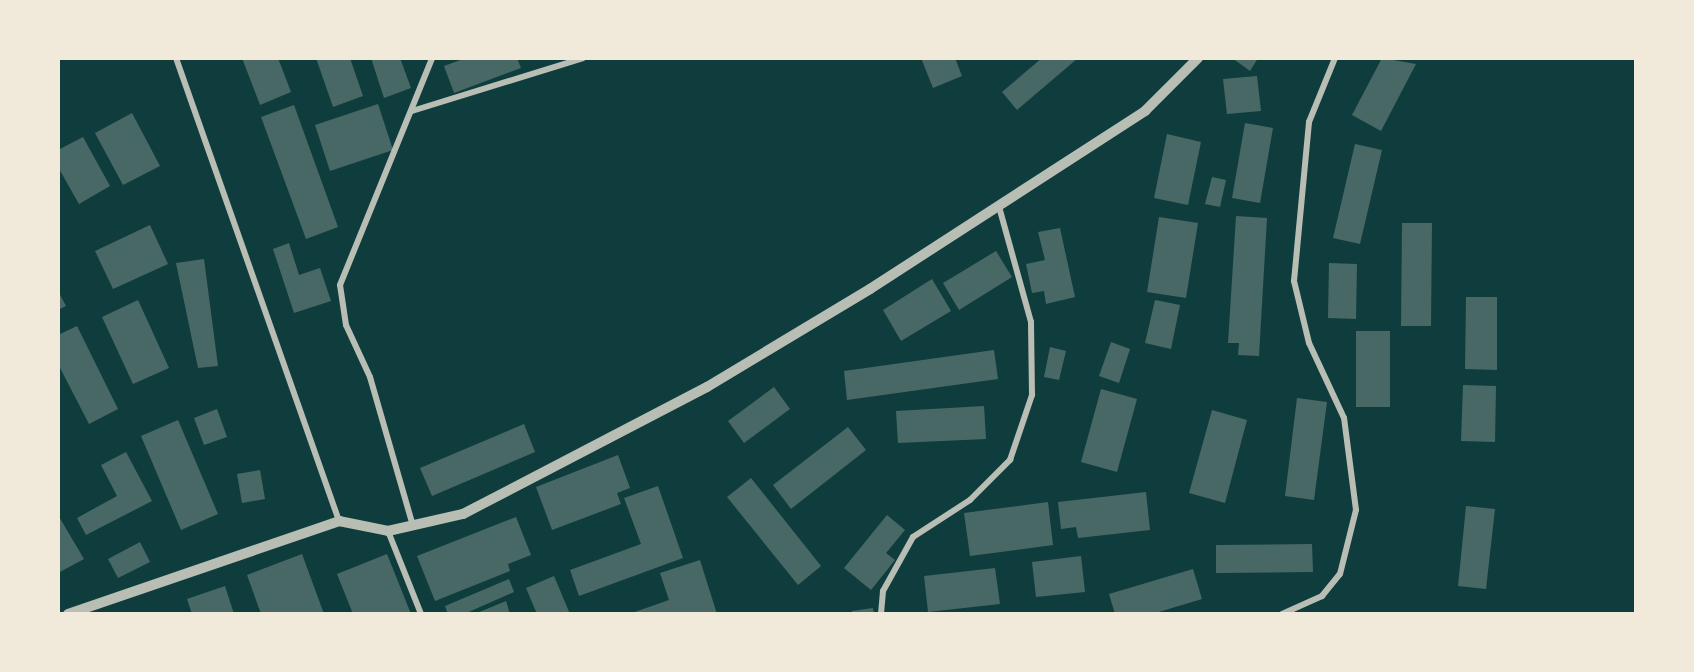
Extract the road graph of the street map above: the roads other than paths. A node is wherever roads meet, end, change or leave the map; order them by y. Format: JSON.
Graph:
{"nodes":[{"id":1,"x":176,"y":58,"type":"edge"},
{"id":2,"x":432,"y":58,"type":"edge"},
{"id":3,"x":584,"y":58,"type":"edge"},
{"id":4,"x":1198,"y":58,"type":"edge"},
{"id":5,"x":1335,"y":58,"type":"edge"},
{"id":6,"x":412,"y":111,"type":"junction"},
{"id":7,"x":999,"y":207,"type":"junction"},
{"id":8,"x":339,"y":521,"type":"junction"},
{"id":9,"x":412,"y":526,"type":"junction"},
{"id":10,"x":388,"y":531,"type":"junction"},
{"id":11,"x":68,"y":614,"type":"edge"},
{"id":12,"x":421,"y":614,"type":"edge"},
{"id":13,"x":881,"y":614,"type":"edge"},
{"id":14,"x":1282,"y":614,"type":"edge"}],
"edges":[{"from":1,"to":8,"type":"street"},
{"from":2,"to":6,"type":"street"},
{"from":3,"to":6,"type":"street"},
{"from":4,"to":7,"type":"street"},
{"from":5,"to":14,"type":"street"},
{"from":6,"to":9,"type":"street"},
{"from":7,"to":9,"type":"street"},
{"from":7,"to":13,"type":"street"},
{"from":8,"to":10,"type":"street"},
{"from":8,"to":11,"type":"street"},
{"from":9,"to":10,"type":"street"},
{"from":10,"to":12,"type":"street"}]}
